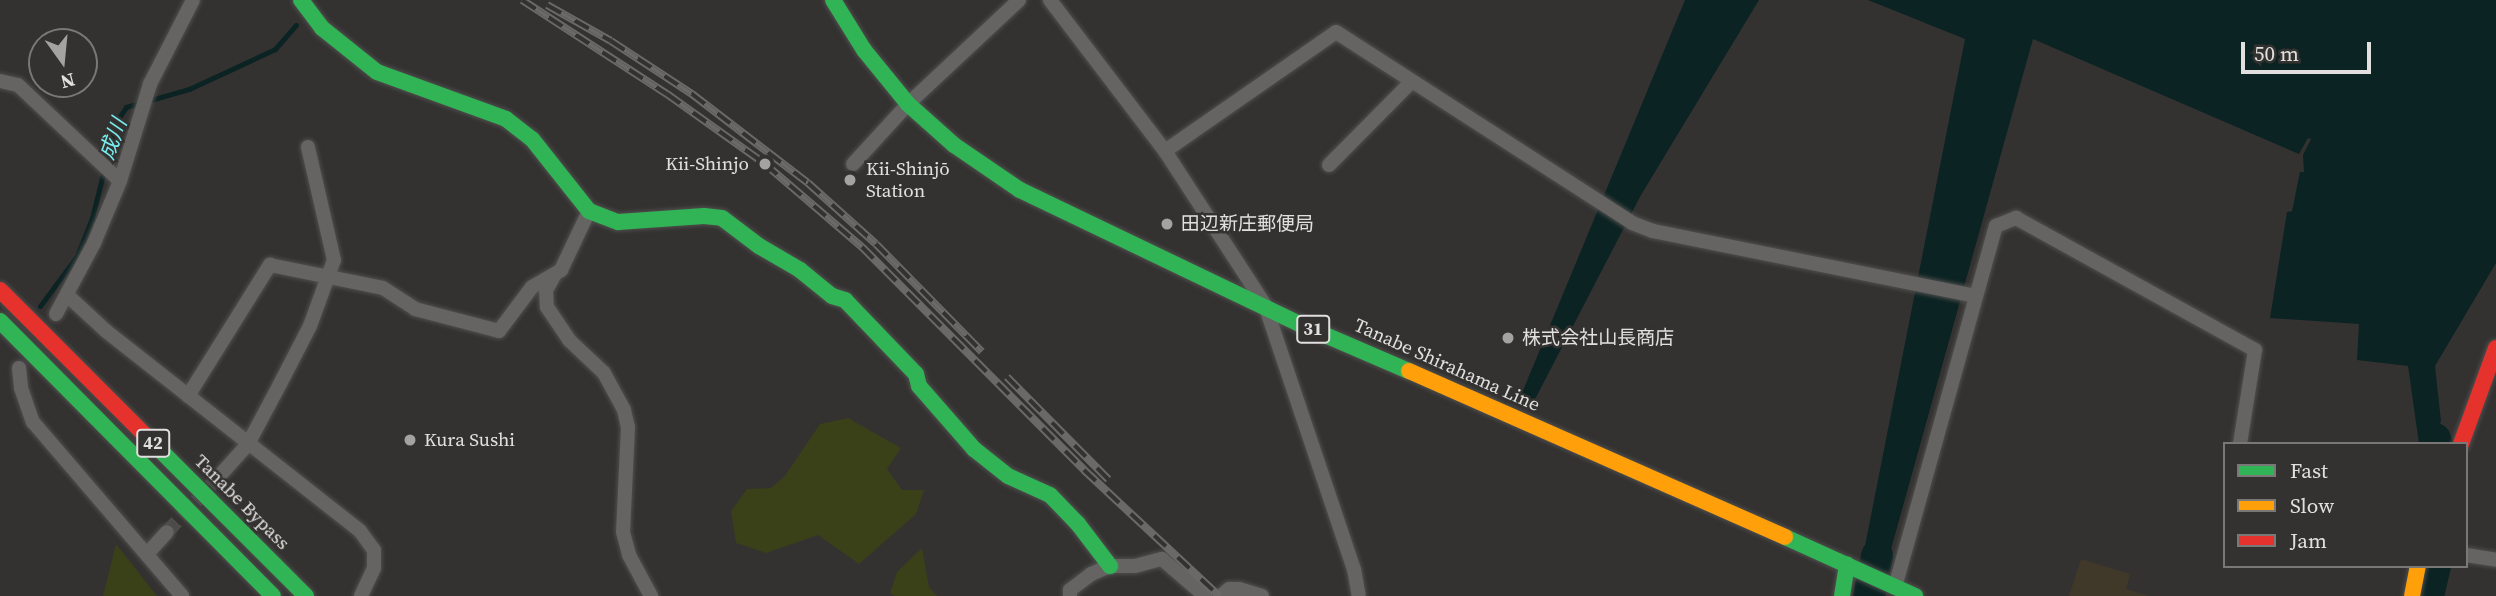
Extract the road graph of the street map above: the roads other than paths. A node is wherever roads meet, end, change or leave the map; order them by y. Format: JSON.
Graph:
{"nodes":[{"id":1,"x":193,"y":0,"type":"edge"},
{"id":2,"x":301,"y":0,"type":"edge"},
{"id":3,"x":834,"y":0,"type":"edge"},
{"id":4,"x":1018,"y":0,"type":"edge"},
{"id":5,"x":1050,"y":0,"type":"edge"},
{"id":6,"x":0,"y":81,"type":"edge"},
{"id":7,"x":1412,"y":81,"type":"junction"},
{"id":8,"x":908,"y":104,"type":"junction"},
{"id":9,"x":308,"y":147,"type":"dead end"},
{"id":10,"x":1165,"y":151,"type":"junction"},
{"id":11,"x":853,"y":164,"type":"dead end"},
{"id":12,"x":1329,"y":165,"type":"dead end"},
{"id":13,"x":120,"y":181,"type":"junction"},
{"id":14,"x":589,"y":211,"type":"junction"},
{"id":15,"x":556,"y":273,"type":"junction"},
{"id":16,"x":328,"y":277,"type":"junction"},
{"id":17,"x":0,"y":290,"type":"edge"},
{"id":18,"x":67,"y":295,"type":"junction"},
{"id":19,"x":1976,"y":296,"type":"junction"},
{"id":20,"x":1265,"y":305,"type":"junction"},
{"id":21,"x":56,"y":314,"type":"dead end"},
{"id":22,"x":0,"y":321,"type":"edge"},
{"id":23,"x":2496,"y":348,"type":"edge"},
{"id":24,"x":19,"y":368,"type":"dead end"},
{"id":25,"x":188,"y":396,"type":"junction"},
{"id":26,"x":2463,"y":438,"type":"edge"},
{"id":27,"x":2240,"y":442,"type":"edge"},
{"id":28,"x":248,"y":444,"type":"junction"},
{"id":29,"x":222,"y":473,"type":"tunnel mouth"},
{"id":30,"x":167,"y":532,"type":"tunnel mouth"},
{"id":31,"x":148,"y":553,"type":"junction"},
{"id":32,"x":2468,"y":555,"type":"edge"},
{"id":33,"x":2496,"y":560,"type":"edge"},
{"id":34,"x":1110,"y":566,"type":"junction"},
{"id":35,"x":1852,"y":567,"type":"junction"},
{"id":36,"x":2418,"y":568,"type":"edge"},
{"id":37,"x":1891,"y":585,"type":"junction"},
{"id":38,"x":182,"y":596,"type":"edge"},
{"id":39,"x":273,"y":596,"type":"edge"},
{"id":40,"x":306,"y":596,"type":"edge"},
{"id":41,"x":361,"y":596,"type":"edge"},
{"id":42,"x":651,"y":596,"type":"edge"},
{"id":43,"x":1070,"y":596,"type":"edge"},
{"id":44,"x":1205,"y":596,"type":"edge"},
{"id":45,"x":1221,"y":596,"type":"edge"},
{"id":46,"x":1262,"y":596,"type":"edge"},
{"id":47,"x":1359,"y":596,"type":"edge"},
{"id":48,"x":1842,"y":596,"type":"edge"},
{"id":49,"x":1915,"y":596,"type":"edge"},
{"id":50,"x":2412,"y":596,"type":"edge"}],
"edges":[{"from":1,"to":13,"type":"street"},
{"from":2,"to":14,"type":"main road"},
{"from":3,"to":8,"type":"main road","name":"Tanabe Shirahama Line","number":"31"},
{"from":4,"to":8,"type":"street"},
{"from":5,"to":10,"type":"street"},
{"from":6,"to":13,"type":"street"},
{"from":7,"to":10,"type":"street"},
{"from":7,"to":12,"type":"street"},
{"from":7,"to":19,"type":"street"},
{"from":8,"to":11,"type":"street"},
{"from":8,"to":20,"type":"main road","name":"Tanabe Shirahama Line","number":"31"},
{"from":9,"to":16,"type":"street"},
{"from":10,"to":20,"type":"street"},
{"from":13,"to":18,"type":"street"},
{"from":14,"to":15,"type":"street"},
{"from":14,"to":34,"type":"main road"},
{"from":15,"to":16,"type":"street"},
{"from":15,"to":42,"type":"street"},
{"from":16,"to":25,"type":"street"},
{"from":16,"to":28,"type":"street"},
{"from":17,"to":40,"type":"main road","name":"Tanabe Bypass","number":"42"},
{"from":18,"to":21,"type":"street"},
{"from":18,"to":25,"type":"street"},
{"from":19,"to":27,"type":"street"},
{"from":19,"to":37,"type":"street"},
{"from":20,"to":35,"type":"main road","name":"Tanabe Shirahama Line","number":"31"},
{"from":20,"to":47,"type":"street"},
{"from":22,"to":39,"type":"main road","number":"42"},
{"from":23,"to":26,"type":"main road"},
{"from":24,"to":31,"type":"street"},
{"from":25,"to":28,"type":"street"},
{"from":28,"to":29,"type":"street"},
{"from":28,"to":41,"type":"street"},
{"from":30,"to":31,"type":"street"},
{"from":31,"to":38,"type":"street"},
{"from":32,"to":33,"type":"street"},
{"from":34,"to":43,"type":"street"},
{"from":34,"to":44,"type":"street"},
{"from":35,"to":37,"type":"main road","name":"Tanabe Shirahama Line","number":"31"},
{"from":35,"to":48,"type":"main road"},
{"from":36,"to":50,"type":"main road"},
{"from":37,"to":49,"type":"main road","name":"Tanabe Shirahama Line","number":"31"},
{"from":45,"to":46,"type":"street"}]}
